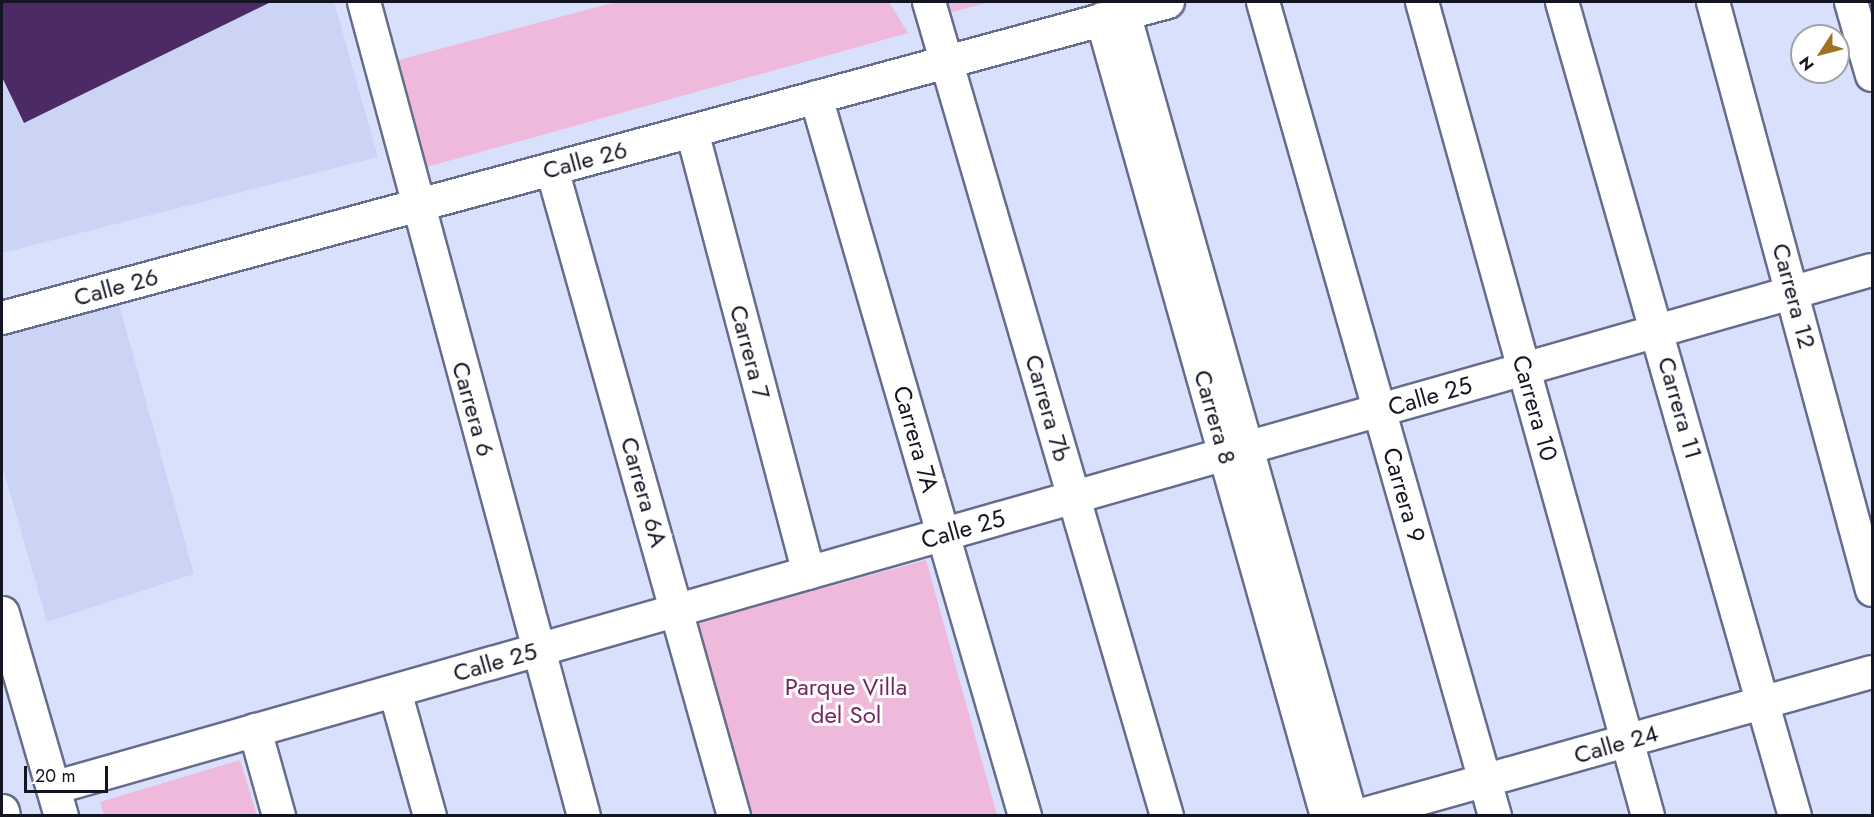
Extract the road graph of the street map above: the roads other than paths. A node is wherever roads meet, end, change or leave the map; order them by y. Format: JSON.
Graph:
{"nodes":[{"id":1,"x":364,"y":2,"type":"edge"},
{"id":2,"x":929,"y":2,"type":"edge"},
{"id":3,"x":1168,"y":2,"type":"edge"},
{"id":4,"x":1263,"y":2,"type":"edge"},
{"id":5,"x":1422,"y":2,"type":"edge"},
{"id":6,"x":1562,"y":2,"type":"edge"},
{"id":7,"x":1713,"y":2,"type":"edge"},
{"id":8,"x":1851,"y":2,"type":"edge"},
{"id":9,"x":1113,"y":16,"type":"junction"},
{"id":10,"x":949,"y":61,"type":"junction"},
{"id":11,"x":1872,"y":75,"type":"edge"},
{"id":12,"x":816,"y":97,"type":"junction"},
{"id":13,"x":692,"y":131,"type":"junction"},
{"id":14,"x":552,"y":168,"type":"junction"},
{"id":15,"x":417,"y":206,"type":"junction"},
{"id":16,"x":1872,"y":270,"type":"edge"},
{"id":17,"x":1793,"y":293,"type":"junction"},
{"id":18,"x":2,"y":318,"type":"edge"},
{"id":19,"x":1658,"y":331,"type":"junction"},
{"id":20,"x":1524,"y":369,"type":"junction"},
{"id":21,"x":1381,"y":410,"type":"junction"},
{"id":22,"x":1236,"y":451,"type":"junction"},
{"id":23,"x":1074,"y":497,"type":"junction"},
{"id":24,"x":944,"y":534,"type":"junction"},
{"id":25,"x":809,"y":573,"type":"junction"},
{"id":26,"x":1872,"y":590,"type":"edge"},
{"id":27,"x":677,"y":610,"type":"junction"},
{"id":28,"x":2,"y":613,"type":"edge"},
{"id":29,"x":540,"y":649,"type":"junction"},
{"id":30,"x":1872,"y":672,"type":"edge"},
{"id":31,"x":395,"y":691,"type":"junction"},
{"id":32,"x":1763,"y":703,"type":"junction"},
{"id":33,"x":255,"y":730,"type":"junction"},
{"id":34,"x":1628,"y":741,"type":"junction"},
{"id":35,"x":1485,"y":780,"type":"junction"},
{"id":36,"x":57,"y":802,"type":"edge"},
{"id":37,"x":279,"y":816,"type":"edge"},
{"id":38,"x":430,"y":816,"type":"edge"},
{"id":39,"x":584,"y":816,"type":"edge"},
{"id":40,"x":734,"y":816,"type":"edge"},
{"id":41,"x":1025,"y":816,"type":"edge"},
{"id":42,"x":1167,"y":816,"type":"edge"},
{"id":43,"x":1327,"y":816,"type":"edge"},
{"id":44,"x":1351,"y":816,"type":"edge"},
{"id":45,"x":1358,"y":816,"type":"edge"},
{"id":46,"x":1495,"y":816,"type":"edge"},
{"id":47,"x":1648,"y":816,"type":"edge"},
{"id":48,"x":1795,"y":816,"type":"edge"}],
"edges":[{"from":1,"to":15,"type":"street","name":"Carrera 6"},
{"from":2,"to":10,"type":"street","name":"Carrera 7b"},
{"from":3,"to":9,"type":"street","name":"Calle 26"},
{"from":4,"to":21,"type":"street","name":"Carrera 9"},
{"from":5,"to":20,"type":"street","name":"Carrera 10"},
{"from":6,"to":19,"type":"street","name":"Carrera 11"},
{"from":7,"to":17,"type":"street","name":"Carrera 12"},
{"from":8,"to":11,"type":"street"},
{"from":9,"to":10,"type":"street","name":"Calle 26"},
{"from":9,"to":22,"type":"street","name":"Carrera 8"},
{"from":10,"to":12,"type":"street","name":"Calle 26"},
{"from":10,"to":23,"type":"street","name":"Carrera 7b"},
{"from":12,"to":13,"type":"street","name":"Calle 26"},
{"from":12,"to":24,"type":"street","name":"Carrera 7A"},
{"from":13,"to":14,"type":"street","name":"Calle 26"},
{"from":13,"to":25,"type":"street","name":"Carrera 7"},
{"from":14,"to":15,"type":"street","name":"Calle 26"},
{"from":14,"to":27,"type":"street","name":"Carrera 6A"},
{"from":15,"to":18,"type":"street","name":"Calle 26"},
{"from":15,"to":29,"type":"street","name":"Carrera 6"},
{"from":16,"to":17,"type":"street","name":"Calle 25"},
{"from":17,"to":19,"type":"street","name":"Calle 25"},
{"from":17,"to":26,"type":"street","name":"Carrera 12"},
{"from":19,"to":20,"type":"street","name":"Calle 25"},
{"from":19,"to":32,"type":"street","name":"Carrera 11"},
{"from":20,"to":21,"type":"street","name":"Calle 25"},
{"from":20,"to":34,"type":"street","name":"Carrera 10"},
{"from":21,"to":22,"type":"street","name":"Calle 25"},
{"from":21,"to":35,"type":"street","name":"Carrera 9"},
{"from":22,"to":23,"type":"street","name":"Calle 25"},
{"from":22,"to":43,"type":"street","name":"Carrera 8"},
{"from":22,"to":44,"type":"street"},
{"from":23,"to":24,"type":"street","name":"Calle 25"},
{"from":23,"to":42,"type":"street","name":"Carrera 7b"},
{"from":24,"to":25,"type":"street","name":"Calle 25"},
{"from":24,"to":41,"type":"street","name":"Carrera 7A"},
{"from":25,"to":27,"type":"street","name":"Calle 25"},
{"from":27,"to":29,"type":"street","name":"Calle 25"},
{"from":27,"to":40,"type":"street","name":"Carrera 6A"},
{"from":28,"to":36,"type":"street"},
{"from":29,"to":31,"type":"street","name":"Calle 25"},
{"from":29,"to":39,"type":"street","name":"Carrera 6"},
{"from":30,"to":32,"type":"street","name":"Calle 24"},
{"from":31,"to":33,"type":"street","name":"Calle 25"},
{"from":31,"to":38,"type":"street"},
{"from":32,"to":34,"type":"street","name":"Calle 24"},
{"from":32,"to":48,"type":"street","name":"Carrera 11"},
{"from":33,"to":36,"type":"street","name":"Calle 25"},
{"from":33,"to":37,"type":"street"},
{"from":34,"to":35,"type":"street","name":"Calle 24"},
{"from":34,"to":47,"type":"street","name":"Carrera 10"},
{"from":35,"to":45,"type":"street","name":"Calle 24"},
{"from":35,"to":46,"type":"street","name":"Carrera 9"}]}
